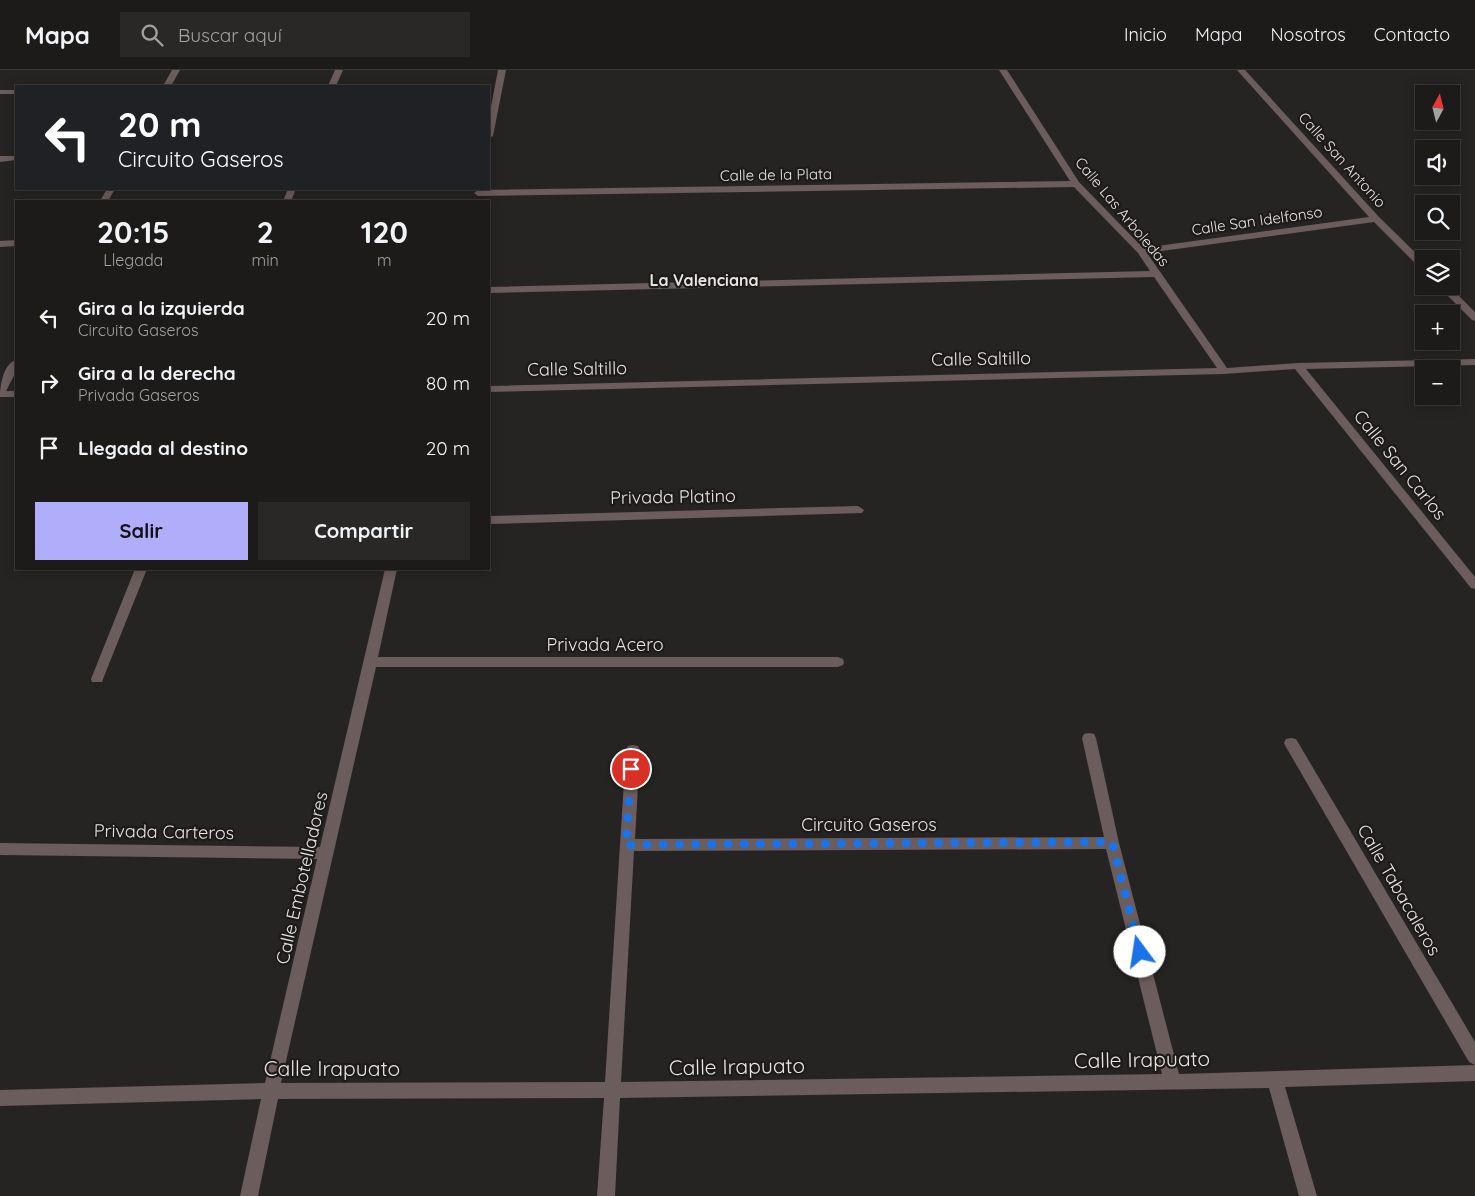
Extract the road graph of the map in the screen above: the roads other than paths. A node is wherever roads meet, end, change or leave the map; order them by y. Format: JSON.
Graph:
{"nodes":[{"id":1,"x":176,"y":70,"type":"edge"},
{"id":2,"x":339,"y":70,"type":"edge"},
{"id":3,"x":502,"y":70,"type":"edge"},
{"id":4,"x":1003,"y":70,"type":"edge"},
{"id":5,"x":1241,"y":70,"type":"edge"},
{"id":6,"x":168,"y":85,"type":"edge"},
{"id":7,"x":332,"y":85,"type":"edge"},
{"id":8,"x":0,"y":92,"type":"edge"},
{"id":9,"x":15,"y":92,"type":"edge"},
{"id":10,"x":490,"y":131,"type":"edge"},
{"id":11,"x":15,"y":158,"type":"edge"},
{"id":12,"x":0,"y":159,"type":"edge"},
{"id":13,"x":1076,"y":184,"type":"junction"},
{"id":14,"x":477,"y":194,"type":"edge"},
{"id":15,"x":1376,"y":219,"type":"junction"},
{"id":16,"x":15,"y":243,"type":"edge"},
{"id":17,"x":0,"y":244,"type":"edge"},
{"id":18,"x":1141,"y":251,"type":"junction"},
{"id":19,"x":1415,"y":258,"type":"edge"},
{"id":20,"x":1158,"y":274,"type":"junction"},
{"id":21,"x":490,"y":290,"type":"edge"},
{"id":22,"x":1452,"y":295,"type":"edge"},
{"id":23,"x":1475,"y":318,"type":"edge"},
{"id":24,"x":1475,"y":362,"type":"edge"},
{"id":25,"x":15,"y":365,"type":"edge"},
{"id":26,"x":1298,"y":366,"type":"junction"},
{"id":27,"x":1224,"y":371,"type":"junction"},
{"id":28,"x":490,"y":389,"type":"edge"},
{"id":29,"x":0,"y":394,"type":"edge"},
{"id":30,"x":15,"y":394,"type":"edge"},
{"id":31,"x":858,"y":510,"type":"dead end"},
{"id":32,"x":490,"y":520,"type":"edge"},
{"id":33,"x":141,"y":570,"type":"edge"},
{"id":34,"x":392,"y":570,"type":"edge"},
{"id":35,"x":1475,"y":585,"type":"edge"},
{"id":36,"x":371,"y":662,"type":"junction"},
{"id":37,"x":838,"y":662,"type":"dead end"},
{"id":38,"x":97,"y":679,"type":"dead end"},
{"id":39,"x":1089,"y":738,"type":"dead end"},
{"id":40,"x":1291,"y":743,"type":"dead end"},
{"id":41,"x":633,"y":750,"type":"dead end"},
{"id":42,"x":1112,"y":842,"type":"junction"},
{"id":43,"x":626,"y":845,"type":"junction"},
{"id":44,"x":0,"y":849,"type":"edge"},
{"id":45,"x":327,"y":854,"type":"junction"},
{"id":46,"x":1475,"y":1057,"type":"edge"},
{"id":47,"x":1475,"y":1074,"type":"edge"},
{"id":48,"x":1172,"y":1080,"type":"junction"},
{"id":49,"x":1275,"y":1080,"type":"junction"},
{"id":50,"x":611,"y":1090,"type":"junction"},
{"id":51,"x":270,"y":1091,"type":"junction"},
{"id":52,"x":0,"y":1098,"type":"edge"},
{"id":53,"x":249,"y":1196,"type":"edge"},
{"id":54,"x":606,"y":1196,"type":"edge"},
{"id":55,"x":1308,"y":1196,"type":"edge"}],
"edges":[{"from":1,"to":6,"type":"street"},
{"from":2,"to":7,"type":"street"},
{"from":3,"to":10,"type":"street"},
{"from":4,"to":13,"type":"street","name":"Calle Las Arboledas"},
{"from":5,"to":15,"type":"street","name":"Calle San Antonio"},
{"from":8,"to":9,"type":"street"},
{"from":11,"to":12,"type":"street"},
{"from":13,"to":14,"type":"street","name":"Calle de la Plata"},
{"from":13,"to":18,"type":"street","name":"Calle Las Arboledas"},
{"from":15,"to":18,"type":"street","name":"Calle San Idelfonso"},
{"from":15,"to":19,"type":"street","name":"Calle San Antonio"},
{"from":16,"to":17,"type":"street"},
{"from":18,"to":20,"type":"street","name":"Calle Las Arboledas"},
{"from":20,"to":21,"type":"street"},
{"from":20,"to":27,"type":"street","name":"Calle Las Arboledas"},
{"from":22,"to":23,"type":"street"},
{"from":24,"to":26,"type":"street","name":"Calle Saltillo"},
{"from":25,"to":29,"type":"street"},
{"from":26,"to":27,"type":"street","name":"Calle Saltillo"},
{"from":26,"to":35,"type":"street","name":"Calle San Carlos"},
{"from":27,"to":28,"type":"street","name":"Calle Saltillo"},
{"from":29,"to":30,"type":"street"},
{"from":31,"to":32,"type":"street","name":"Privada Platino"},
{"from":33,"to":38,"type":"street"},
{"from":34,"to":36,"type":"street","name":"Calle Embotelladores"},
{"from":36,"to":37,"type":"street","name":"Privada Acero"},
{"from":36,"to":45,"type":"street","name":"Calle Embotelladores"},
{"from":39,"to":42,"type":"street"},
{"from":40,"to":46,"type":"street","name":"Calle Tabacaleros"},
{"from":41,"to":43,"type":"street"},
{"from":42,"to":43,"type":"street","name":"Circuito Gaseros"},
{"from":42,"to":48,"type":"street"},
{"from":43,"to":50,"type":"street"},
{"from":44,"to":45,"type":"street","name":"Privada Carteros"},
{"from":45,"to":51,"type":"street","name":"Calle Embotelladores"},
{"from":47,"to":49,"type":"street","name":"Calle Irapuato"},
{"from":48,"to":49,"type":"street","name":"Calle Irapuato"},
{"from":48,"to":50,"type":"street","name":"Calle Irapuato"},
{"from":49,"to":55,"type":"street"},
{"from":50,"to":51,"type":"street","name":"Calle Irapuato"},
{"from":50,"to":54,"type":"street"},
{"from":51,"to":52,"type":"street","name":"Calle Irapuato"},
{"from":51,"to":53,"type":"street","name":"Calle Embotelladores"}]}
